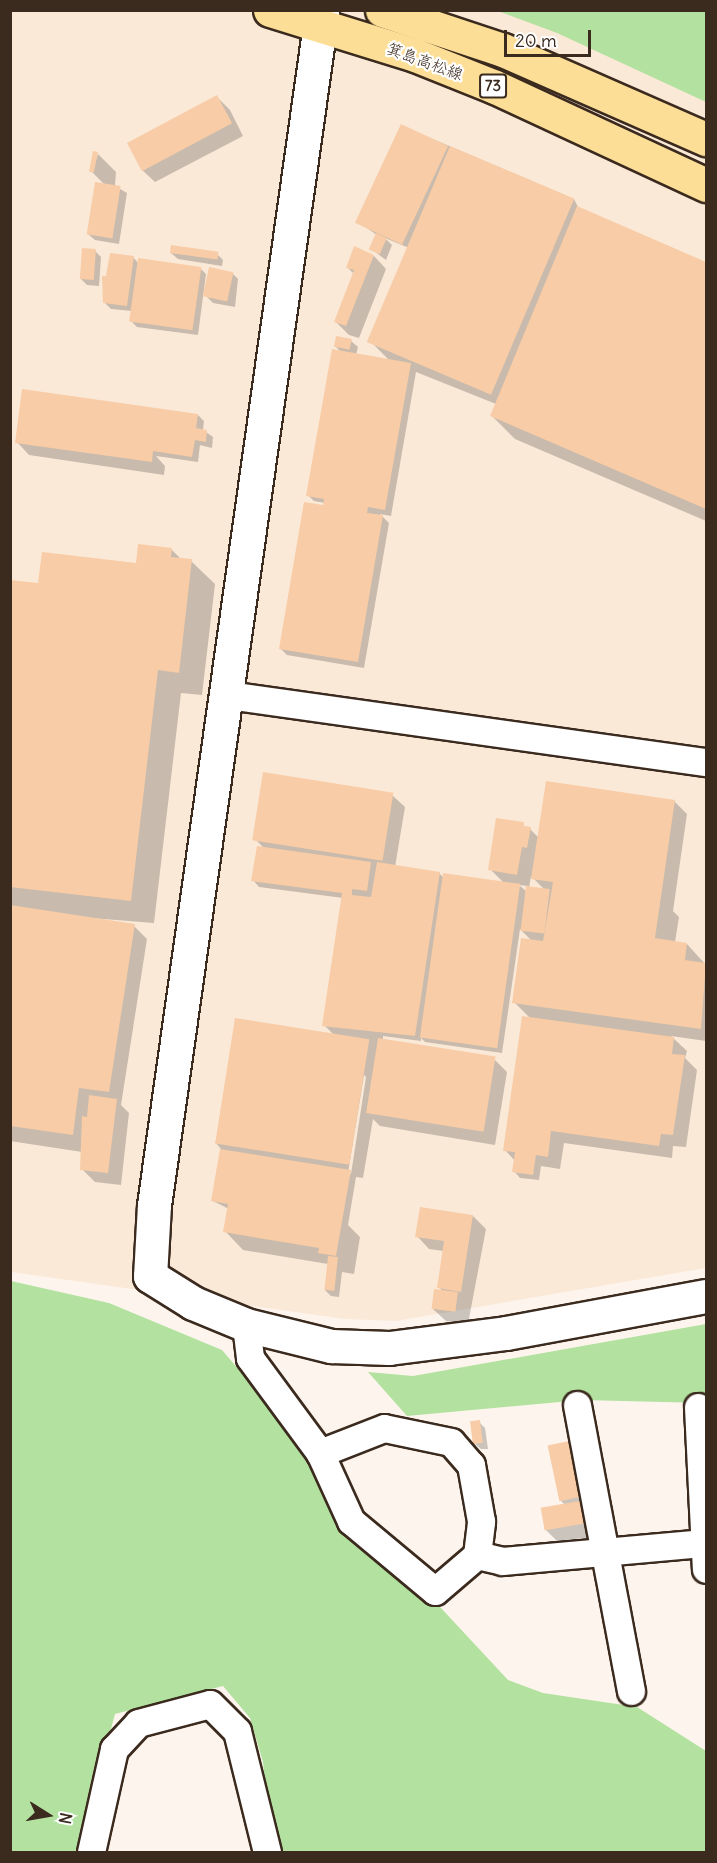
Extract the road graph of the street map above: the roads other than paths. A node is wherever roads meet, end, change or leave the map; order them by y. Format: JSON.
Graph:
{"nodes":[{"id":1,"x":270,"y":10,"type":"edge"},
{"id":2,"x":382,"y":10,"type":"edge"},
{"id":3,"x":321,"y":18,"type":"edge"},
{"id":4,"x":706,"y":139,"type":"edge"},
{"id":5,"x":706,"y":185,"type":"edge"},
{"id":6,"x":228,"y":695,"type":"junction"},
{"id":7,"x":706,"y":762,"type":"edge"},
{"id":8,"x":706,"y":1296,"type":"edge"},
{"id":9,"x":246,"y":1325,"type":"junction"},
{"id":10,"x":577,"y":1405,"type":"dead end"},
{"id":11,"x":698,"y":1407,"type":"dead end"},
{"id":12,"x":320,"y":1453,"type":"junction"},
{"id":13,"x":705,"y":1543,"type":"junction"},
{"id":14,"x":605,"y":1551,"type":"junction"},
{"id":15,"x":477,"y":1555,"type":"junction"},
{"id":16,"x":706,"y":1569,"type":"edge"},
{"id":17,"x":631,"y":1691,"type":"dead end"},
{"id":18,"x":91,"y":1852,"type":"edge"},
{"id":19,"x":267,"y":1852,"type":"edge"}],
"edges":[{"from":1,"to":3,"type":"main road","name":"箕島高松線","number":"73"},
{"from":2,"to":4,"type":"main road","name":"箕島高松線","number":"73"},
{"from":3,"to":5,"type":"main road","name":"箕島高松線","number":"73"},
{"from":3,"to":6,"type":"street"},
{"from":6,"to":7,"type":"street"},
{"from":6,"to":9,"type":"street"},
{"from":8,"to":9,"type":"street"},
{"from":9,"to":12,"type":"street"},
{"from":10,"to":14,"type":"street"},
{"from":11,"to":13,"type":"street"},
{"from":12,"to":15,"type":"street"},
{"from":12,"to":15,"type":"street"},
{"from":13,"to":14,"type":"street"},
{"from":13,"to":16,"type":"street"},
{"from":14,"to":15,"type":"street"},
{"from":14,"to":17,"type":"street"},
{"from":18,"to":19,"type":"street"}]}
